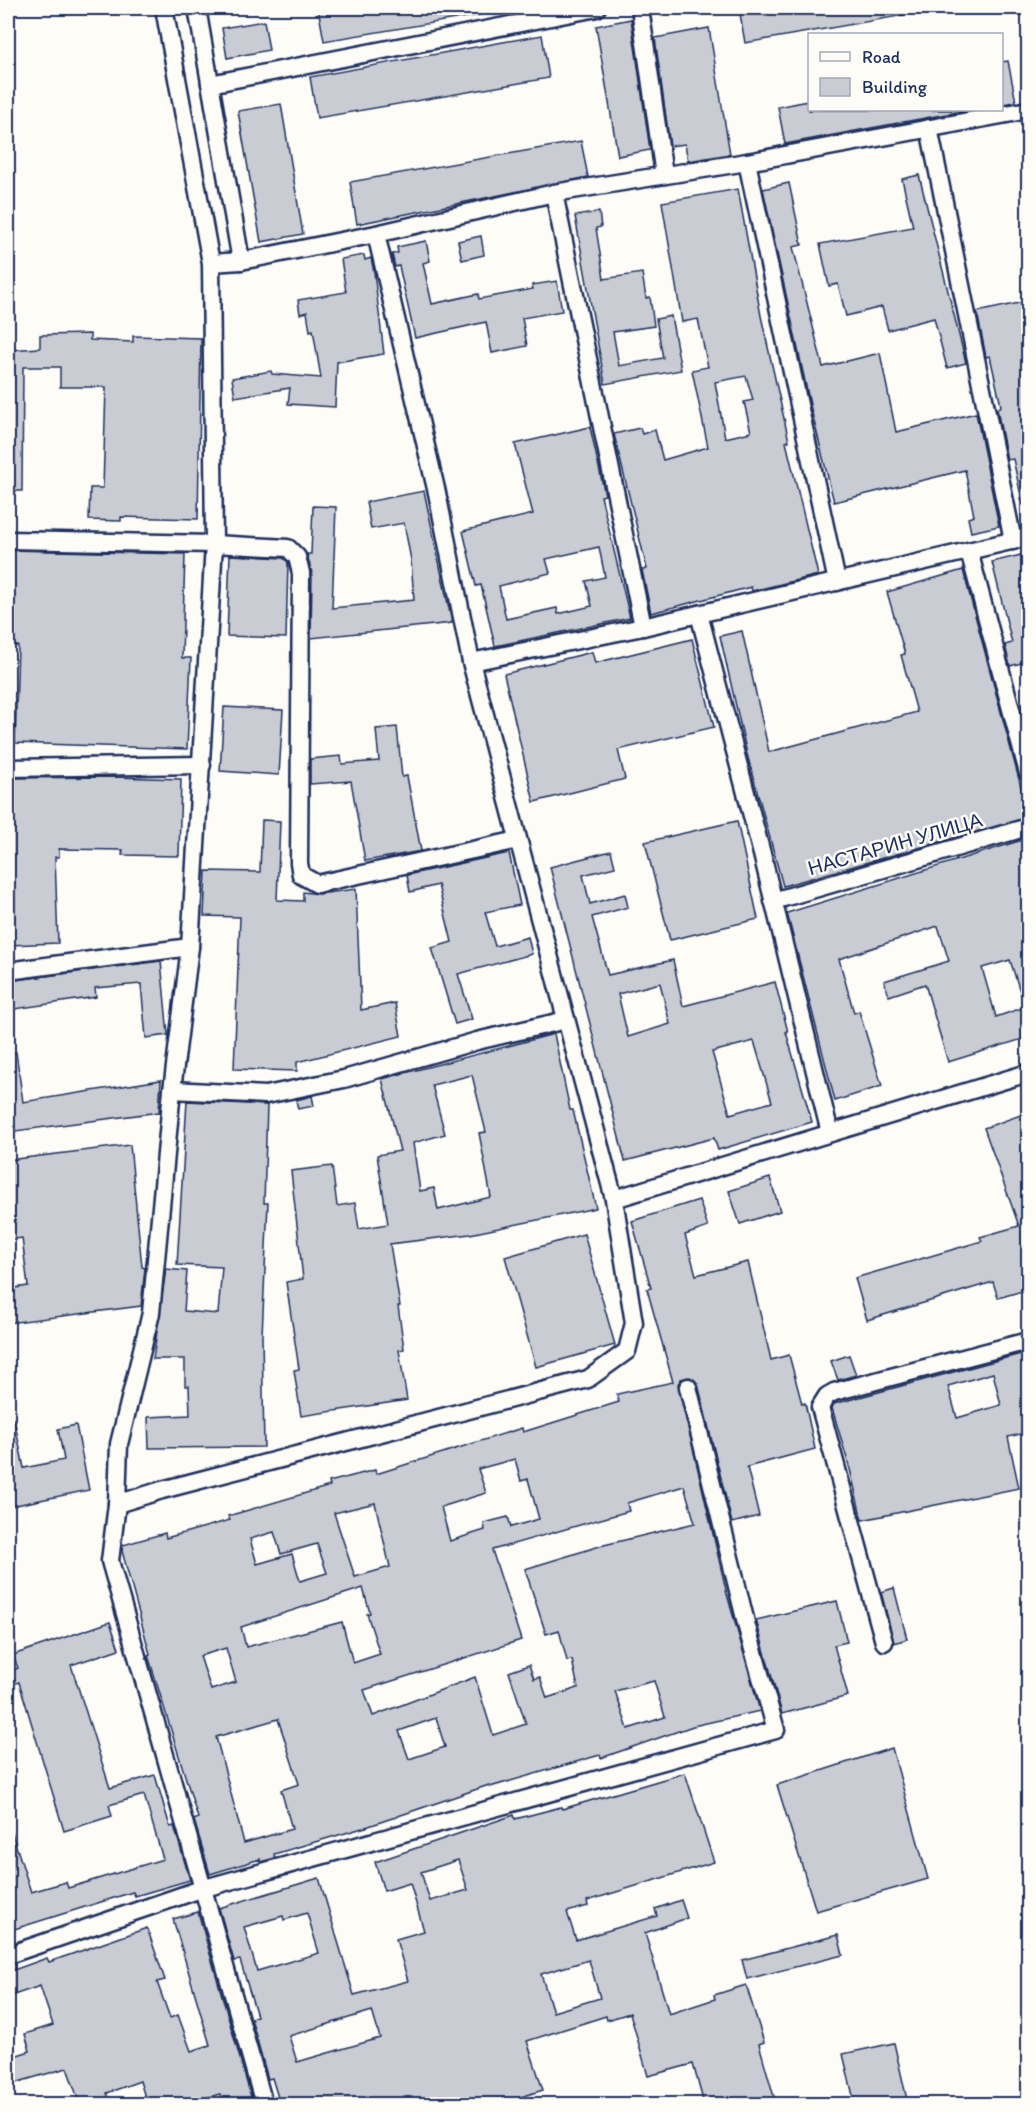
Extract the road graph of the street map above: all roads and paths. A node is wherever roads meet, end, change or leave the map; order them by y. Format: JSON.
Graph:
{"nodes":[{"id":1,"x":164,"y":8,"type":"edge"},
{"id":2,"x":197,"y":8,"type":"edge"},
{"id":3,"x":597,"y":8,"type":"edge"},
{"id":4,"x":640,"y":8,"type":"edge"},
{"id":5,"x":210,"y":84,"type":"junction"},
{"id":6,"x":1029,"y":110,"type":"edge"},
{"id":7,"x":929,"y":128,"type":"junction"},
{"id":8,"x":747,"y":162,"type":"junction"},
{"id":9,"x":664,"y":175,"type":"junction"},
{"id":10,"x":554,"y":193,"type":"junction"},
{"id":11,"x":376,"y":234,"type":"junction"},
{"id":12,"x":241,"y":261,"type":"junction"},
{"id":13,"x":211,"y":263,"type":"junction"},
{"id":14,"x":1021,"y":539,"type":"edge"},
{"id":15,"x":8,"y":540,"type":"edge"},
{"id":16,"x":214,"y":543,"type":"junction"},
{"id":17,"x":969,"y":551,"type":"junction"},
{"id":18,"x":837,"y":582,"type":"junction"},
{"id":19,"x":699,"y":614,"type":"junction"},
{"id":20,"x":643,"y":627,"type":"junction"},
{"id":21,"x":471,"y":662,"type":"junction"},
{"id":22,"x":202,"y":765,"type":"junction"},
{"id":23,"x":8,"y":768,"type":"edge"},
{"id":24,"x":1029,"y":773,"type":"edge"},
{"id":25,"x":1029,"y":827,"type":"edge"},
{"id":26,"x":518,"y":840,"type":"junction"},
{"id":27,"x":773,"y":901,"type":"junction"},
{"id":28,"x":190,"y":947,"type":"junction"},
{"id":29,"x":8,"y":971,"type":"edge"},
{"id":30,"x":566,"y":1020,"type":"junction"},
{"id":31,"x":1029,"y":1073,"type":"edge"},
{"id":32,"x":172,"y":1090,"type":"junction"},
{"id":33,"x":830,"y":1133,"type":"junction"},
{"id":34,"x":614,"y":1199,"type":"junction"},
{"id":35,"x":1029,"y":1341,"type":"edge"},
{"id":36,"x":688,"y":1387,"type":"dead end"},
{"id":37,"x":117,"y":1504,"type":"junction"},
{"id":38,"x":884,"y":1642,"type":"dead end"},
{"id":39,"x":201,"y":1889,"type":"junction"},
{"id":40,"x":8,"y":1955,"type":"edge"},
{"id":41,"x":264,"y":2104,"type":"edge"}],
"edges":[{"from":1,"to":13,"type":"street"},
{"from":2,"to":5,"type":"street"},
{"from":3,"to":5,"type":"street"},
{"from":4,"to":9,"type":"street"},
{"from":5,"to":12,"type":"street"},
{"from":6,"to":7,"type":"street"},
{"from":7,"to":8,"type":"street"},
{"from":7,"to":14,"type":"street"},
{"from":8,"to":9,"type":"street"},
{"from":8,"to":18,"type":"street"},
{"from":9,"to":10,"type":"street"},
{"from":10,"to":11,"type":"street"},
{"from":10,"to":20,"type":"street"},
{"from":11,"to":12,"type":"street"},
{"from":11,"to":21,"type":"street"},
{"from":12,"to":13,"type":"street"},
{"from":13,"to":16,"type":"street"},
{"from":14,"to":17,"type":"street"},
{"from":15,"to":16,"type":"street"},
{"from":16,"to":22,"type":"street"},
{"from":16,"to":26,"type":"street"},
{"from":17,"to":18,"type":"street"},
{"from":17,"to":24,"type":"street"},
{"from":18,"to":19,"type":"street"},
{"from":19,"to":20,"type":"street"},
{"from":19,"to":27,"type":"street"},
{"from":20,"to":21,"type":"street"},
{"from":21,"to":26,"type":"street"},
{"from":22,"to":23,"type":"street"},
{"from":22,"to":28,"type":"street"},
{"from":25,"to":27,"type":"street","name":"НАСТАРИН УЛИЦА"},
{"from":26,"to":30,"type":"street"},
{"from":27,"to":33,"type":"street"},
{"from":28,"to":29,"type":"street"},
{"from":28,"to":32,"type":"street"},
{"from":30,"to":32,"type":"street"},
{"from":30,"to":34,"type":"street"},
{"from":31,"to":33,"type":"street"},
{"from":32,"to":37,"type":"street"},
{"from":33,"to":34,"type":"street"},
{"from":34,"to":37,"type":"street"},
{"from":35,"to":38,"type":"street"},
{"from":36,"to":39,"type":"street"},
{"from":37,"to":39,"type":"street"},
{"from":39,"to":40,"type":"street"},
{"from":39,"to":41,"type":"street"}]}
